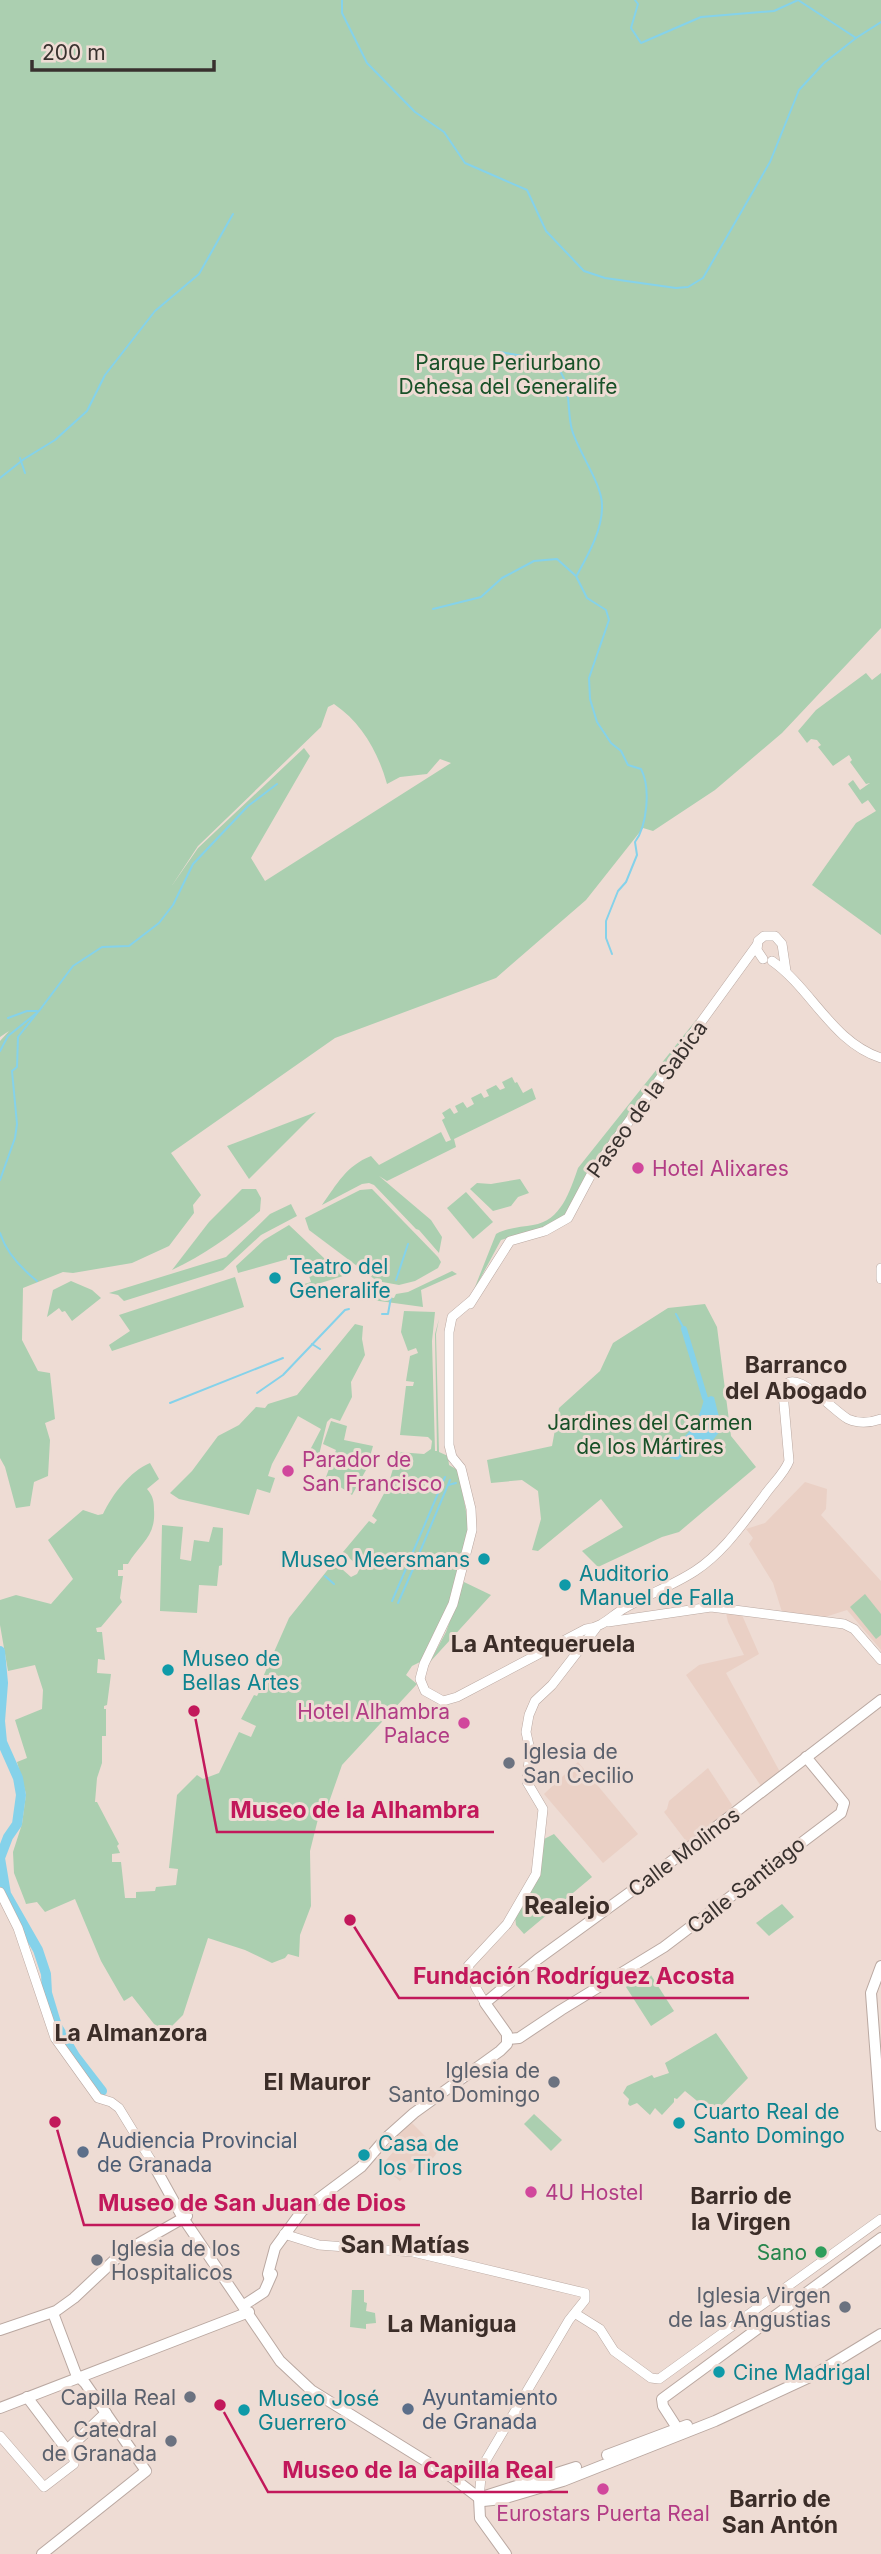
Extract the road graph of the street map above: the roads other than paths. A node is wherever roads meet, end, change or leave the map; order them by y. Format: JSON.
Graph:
{"nodes":[{"id":1,"x":757,"y":946,"type":"junction"},
{"id":2,"x":782,"y":951,"type":"junction"},
{"id":3,"x":767,"y":960,"type":"junction"},
{"id":4,"x":786,"y":973,"type":"junction"},
{"id":5,"x":736,"y":976,"type":"junction"},
{"id":6,"x":881,"y":1058,"type":"edge"},
{"id":7,"x":881,"y":1268,"type":"edge"},
{"id":8,"x":881,"y":1279,"type":"edge"},
{"id":9,"x":881,"y":1419,"type":"edge"},
{"id":10,"x":608,"y":1622,"type":"junction"},
{"id":11,"x":596,"y":1628,"type":"junction"},
{"id":12,"x":881,"y":1660,"type":"edge"},
{"id":13,"x":881,"y":1700,"type":"edge"},
{"id":14,"x":806,"y":1757,"type":"junction"},
{"id":15,"x":0,"y":1892,"type":"edge"},
{"id":16,"x":881,"y":1966,"type":"edge"},
{"id":17,"x":485,"y":2003,"type":"junction"},
{"id":18,"x":508,"y":2039,"type":"junction"},
{"id":19,"x":881,"y":2126,"type":"edge"},
{"id":20,"x":152,"y":2162,"type":"joint"},
{"id":21,"x":185,"y":2217,"type":"junction"},
{"id":22,"x":881,"y":2218,"type":"edge"},
{"id":23,"x":282,"y":2238,"type":"junction"},
{"id":24,"x":881,"y":2238,"type":"edge"},
{"id":25,"x":246,"y":2309,"type":"junction"},
{"id":26,"x":53,"y":2313,"type":"junction"},
{"id":27,"x":576,"y":2314,"type":"junction"},
{"id":28,"x":881,"y":2326,"type":"edge"},
{"id":29,"x":0,"y":2330,"type":"edge"},
{"id":30,"x":881,"y":2334,"type":"edge"},
{"id":31,"x":79,"y":2378,"type":"junction"},
{"id":32,"x":27,"y":2397,"type":"junction"},
{"id":33,"x":0,"y":2407,"type":"edge"},
{"id":34,"x":106,"y":2413,"type":"junction"},
{"id":35,"x":680,"y":2432,"type":"junction"},
{"id":36,"x":0,"y":2435,"type":"edge"},
{"id":37,"x":67,"y":2450,"type":"junction"},
{"id":38,"x":479,"y":2498,"type":"junction"},
{"id":39,"x":43,"y":2554,"type":"edge"},
{"id":40,"x":506,"y":2554,"type":"edge"}],
"edges":[{"from":1,"to":2,"type":"street"},
{"from":1,"to":3,"type":"street"},
{"from":1,"to":5,"type":"street","name":"Paseo de la Sabica"},
{"from":2,"to":3,"type":"street"},
{"from":2,"to":4,"type":"street"},
{"from":3,"to":4,"type":"street"},
{"from":3,"to":5,"type":"street","name":"Paseo de la Sabica"},
{"from":4,"to":6,"type":"street"},
{"from":5,"to":11,"type":"street","name":"Paseo de la Sabica"},
{"from":7,"to":8,"type":"street"},
{"from":9,"to":10,"type":"street"},
{"from":10,"to":11,"type":"street"},
{"from":10,"to":12,"type":"street"},
{"from":11,"to":17,"type":"street"},
{"from":13,"to":14,"type":"main road","name":"Calle Molinos"},
{"from":14,"to":17,"type":"main road","name":"Calle Molinos"},
{"from":14,"to":18,"type":"main road","name":"Calle Santiago"},
{"from":15,"to":20,"type":"street"},
{"from":16,"to":19,"type":"main road"},
{"from":17,"to":18,"type":"main road"},
{"from":18,"to":23,"type":"main road"},
{"from":20,"to":21,"type":"main road"},
{"from":21,"to":25,"type":"main road"},
{"from":21,"to":26,"type":"main road"},
{"from":22,"to":27,"type":"street"},
{"from":23,"to":25,"type":"main road"},
{"from":23,"to":27,"type":"street"},
{"from":24,"to":35,"type":"main road"},
{"from":25,"to":31,"type":"main road"},
{"from":25,"to":38,"type":"main road"},
{"from":26,"to":29,"type":"main road"},
{"from":26,"to":31,"type":"main road"},
{"from":27,"to":38,"type":"street"},
{"from":28,"to":35,"type":"main road"},
{"from":30,"to":35,"type":"main road"},
{"from":31,"to":32,"type":"main road"},
{"from":31,"to":34,"type":"main road"},
{"from":32,"to":33,"type":"main road"},
{"from":32,"to":37,"type":"main road"},
{"from":34,"to":37,"type":"main road"},
{"from":34,"to":39,"type":"main road"},
{"from":35,"to":38,"type":"main road"},
{"from":36,"to":37,"type":"street"},
{"from":38,"to":40,"type":"main road"}]}
